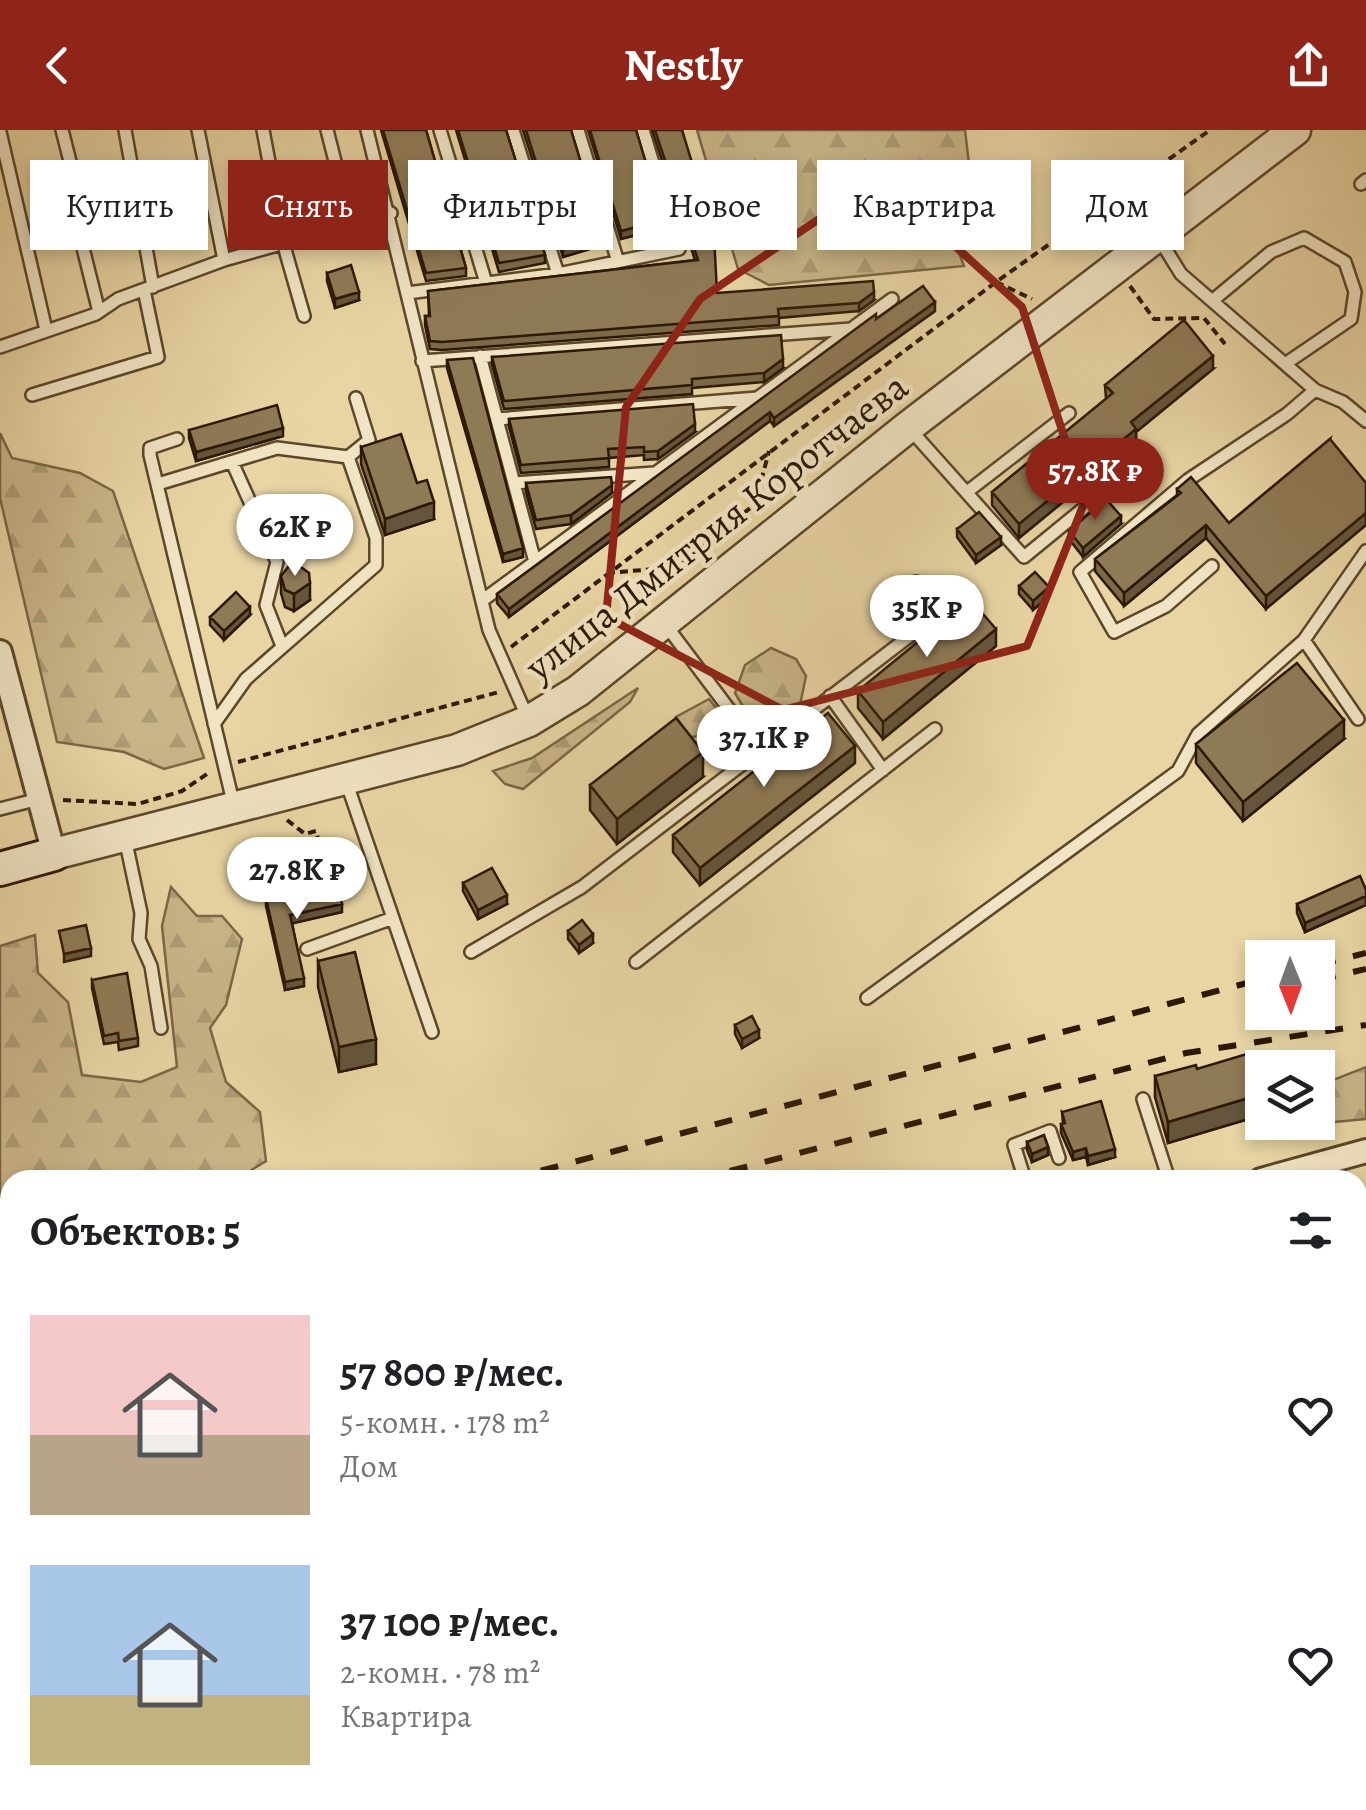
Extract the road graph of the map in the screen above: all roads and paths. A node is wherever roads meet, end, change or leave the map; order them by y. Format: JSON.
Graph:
{"nodes":[{"id":1,"x":62,"y":130,"type":"edge"},
{"id":2,"x":125,"y":130,"type":"edge"},
{"id":3,"x":198,"y":130,"type":"edge"},
{"id":4,"x":263,"y":130,"type":"edge"},
{"id":5,"x":327,"y":130,"type":"edge"},
{"id":6,"x":367,"y":130,"type":"edge"},
{"id":7,"x":440,"y":130,"type":"edge"},
{"id":8,"x":512,"y":130,"type":"edge"},
{"id":9,"x":578,"y":130,"type":"edge"},
{"id":10,"x":643,"y":130,"type":"edge"},
{"id":11,"x":1210,"y":130,"type":"edge"},
{"id":12,"x":1294,"y":130,"type":"edge"},
{"id":13,"x":0,"y":132,"type":"edge"},
{"id":14,"x":269,"y":160,"type":"edge"},
{"id":15,"x":335,"y":160,"type":"edge"},
{"id":16,"x":391,"y":213,"type":"junction"},
{"id":17,"x":388,"y":214,"type":"edge"},
{"id":18,"x":1184,"y":217,"type":"edge"},
{"id":19,"x":261,"y":250,"type":"edge"},
{"id":20,"x":289,"y":250,"type":"edge"},
{"id":21,"x":1141,"y":250,"type":"edge"},
{"id":22,"x":1166,"y":250,"type":"edge"},
{"id":23,"x":224,"y":260,"type":"junction"},
{"id":24,"x":618,"y":262,"type":"junction"},
{"id":25,"x":558,"y":274,"type":"junction"},
{"id":26,"x":996,"y":282,"type":"junction"},
{"id":27,"x":486,"y":283,"type":"junction"},
{"id":28,"x":149,"y":289,"type":"junction"},
{"id":29,"x":407,"y":292,"type":"junction"},
{"id":30,"x":1116,"y":296,"type":"dead end"},
{"id":31,"x":892,"y":299,"type":"dead end"},
{"id":32,"x":1212,"y":301,"type":"junction"},
{"id":33,"x":99,"y":312,"type":"junction"},
{"id":34,"x":304,"y":316,"type":"dead end"},
{"id":35,"x":1047,"y":320,"type":"junction"},
{"id":36,"x":46,"y":330,"type":"junction"},
{"id":37,"x":851,"y":330,"type":"junction"},
{"id":38,"x":1225,"y":344,"type":"dead end"},
{"id":39,"x":0,"y":347,"type":"edge"},
{"id":40,"x":480,"y":356,"type":"junction"},
{"id":41,"x":422,"y":362,"type":"junction"},
{"id":42,"x":1285,"y":364,"type":"junction"},
{"id":43,"x":1315,"y":390,"type":"junction"},
{"id":44,"x":32,"y":395,"type":"dead end"},
{"id":45,"x":356,"y":398,"type":"dead end"},
{"id":46,"x":758,"y":398,"type":"junction"},
{"id":47,"x":1069,"y":413,"type":"dead end"},
{"id":48,"x":497,"y":419,"type":"junction"},
{"id":49,"x":1366,"y":421,"type":"edge"},
{"id":50,"x":908,"y":427,"type":"junction"},
{"id":51,"x":176,"y":439,"type":"dead end"},
{"id":52,"x":769,"y":451,"type":"junction"},
{"id":53,"x":348,"y":457,"type":"junction"},
{"id":54,"x":232,"y":462,"type":"junction"},
{"id":55,"x":656,"y":473,"type":"junction"},
{"id":56,"x":514,"y":483,"type":"junction"},
{"id":57,"x":158,"y":484,"type":"junction"},
{"id":58,"x":967,"y":492,"type":"junction"},
{"id":59,"x":1090,"y":503,"type":"dead end"},
{"id":60,"x":1366,"y":551,"type":"edge"},
{"id":61,"x":535,"y":562,"type":"junction"},
{"id":62,"x":1212,"y":566,"type":"dead end"},
{"id":63,"x":607,"y":573,"type":"junction"},
{"id":64,"x":916,"y":582,"type":"dead end"},
{"id":65,"x":483,"y":600,"type":"junction"},
{"id":66,"x":665,"y":624,"type":"junction"},
{"id":67,"x":1304,"y":640,"type":"junction"},
{"id":68,"x":282,"y":646,"type":"junction"},
{"id":69,"x":0,"y":652,"type":"edge"},
{"id":70,"x":501,"y":657,"type":"junction"},
{"id":71,"x":830,"y":696,"type":"junction"},
{"id":72,"x":8,"y":715,"type":"edge"},
{"id":73,"x":1358,"y":719,"type":"dead end"},
{"id":74,"x":529,"y":721,"type":"junction"},
{"id":75,"x":214,"y":724,"type":"junction"},
{"id":76,"x":934,"y":730,"type":"dead end"},
{"id":77,"x":759,"y":749,"type":"junction"},
{"id":78,"x":224,"y":766,"type":"junction"},
{"id":79,"x":883,"y":770,"type":"junction"},
{"id":80,"x":345,"y":778,"type":"junction"},
{"id":81,"x":39,"y":799,"type":"junction"},
{"id":82,"x":234,"y":806,"type":"junction"},
{"id":83,"x":0,"y":809,"type":"edge"},
{"id":84,"x":284,"y":818,"type":"dead end"},
{"id":85,"x":124,"y":834,"type":"junction"},
{"id":86,"x":54,"y":854,"type":"junction"},
{"id":87,"x":0,"y":869,"type":"edge"},
{"id":88,"x":327,"y":876,"type":"dead end"},
{"id":89,"x":393,"y":918,"type":"junction"},
{"id":90,"x":307,"y":949,"type":"dead end"},
{"id":91,"x":470,"y":952,"type":"dead end"},
{"id":92,"x":636,"y":962,"type":"dead end"},
{"id":93,"x":867,"y":998,"type":"dead end"},
{"id":94,"x":160,"y":1028,"type":"dead end"},
{"id":95,"x":432,"y":1032,"type":"dead end"},
{"id":96,"x":1143,"y":1099,"type":"dead end"},
{"id":97,"x":1366,"y":1151,"type":"edge"},
{"id":98,"x":1058,"y":1158,"type":"dead end"},
{"id":99,"x":1022,"y":1170,"type":"edge"},
{"id":100,"x":1166,"y":1170,"type":"edge"},
{"id":101,"x":1297,"y":1170,"type":"edge"}],
"edges":[{"from":1,"to":33,"type":"lane"},
{"from":2,"to":28,"type":"lane"},
{"from":3,"to":23,"type":"lane"},
{"from":4,"to":14,"type":"lane"},
{"from":5,"to":15,"type":"lane"},
{"from":6,"to":16,"type":"lane"},
{"from":7,"to":27,"type":"lane"},
{"from":8,"to":25,"type":"lane"},
{"from":9,"to":24,"type":"lane"},
{"from":10,"to":24,"type":"lane"},
{"from":11,"to":26,"type":"path"},
{"from":12,"to":18,"type":"street","name":"улица Дмитрия Коротчаева"},
{"from":13,"to":36,"type":"lane"},
{"from":16,"to":17,"type":"lane"},
{"from":16,"to":29,"type":"lane"},
{"from":19,"to":23,"type":"lane"},
{"from":20,"to":34,"type":"lane"},
{"from":21,"to":35,"type":"street","name":"улица Дмитрия Коротчаева"},
{"from":22,"to":32,"type":"lane"},
{"from":23,"to":28,"type":"lane"},
{"from":24,"to":25,"type":"lane"},
{"from":25,"to":27,"type":"lane"},
{"from":26,"to":35,"type":"path"},
{"from":26,"to":52,"type":"path"},
{"from":27,"to":29,"type":"lane"},
{"from":28,"to":33,"type":"lane"},
{"from":28,"to":44,"type":"lane"},
{"from":29,"to":41,"type":"lane"},
{"from":30,"to":38,"type":"path"},
{"from":31,"to":37,"type":"lane"},
{"from":32,"to":42,"type":"lane"},
{"from":32,"to":42,"type":"lane"},
{"from":33,"to":36,"type":"lane"},
{"from":35,"to":50,"type":"street","name":"улица Дмитрия Коротчаева"},
{"from":36,"to":39,"type":"lane"},
{"from":37,"to":40,"type":"lane"},
{"from":37,"to":46,"type":"lane"},
{"from":40,"to":41,"type":"lane"},
{"from":40,"to":48,"type":"lane"},
{"from":41,"to":65,"type":"lane"},
{"from":42,"to":43,"type":"lane"},
{"from":43,"to":49,"type":"lane"},
{"from":43,"to":62,"type":"lane"},
{"from":45,"to":53,"type":"lane"},
{"from":46,"to":48,"type":"lane"},
{"from":46,"to":55,"type":"lane"},
{"from":47,"to":58,"type":"lane"},
{"from":48,"to":56,"type":"lane"},
{"from":50,"to":58,"type":"lane"},
{"from":50,"to":66,"type":"street","name":"улица Дмитрия Коротчаева"},
{"from":51,"to":57,"type":"lane"},
{"from":52,"to":63,"type":"path"},
{"from":52,"to":63,"type":"path"},
{"from":53,"to":54,"type":"lane"},
{"from":53,"to":68,"type":"lane"},
{"from":54,"to":57,"type":"lane"},
{"from":54,"to":68,"type":"lane"},
{"from":55,"to":56,"type":"lane"},
{"from":55,"to":61,"type":"lane"},
{"from":56,"to":61,"type":"lane"},
{"from":57,"to":75,"type":"lane"},
{"from":58,"to":59,"type":"lane"},
{"from":60,"to":67,"type":"lane"},
{"from":61,"to":65,"type":"lane"},
{"from":63,"to":70,"type":"path"},
{"from":64,"to":71,"type":"lane"},
{"from":65,"to":70,"type":"lane"},
{"from":66,"to":74,"type":"street","name":"улица Дмитрия Коротчаева"},
{"from":66,"to":77,"type":"lane"},
{"from":67,"to":73,"type":"lane"},
{"from":67,"to":93,"type":"lane"},
{"from":68,"to":75,"type":"lane"},
{"from":69,"to":72,"type":"street"},
{"from":70,"to":74,"type":"lane"},
{"from":70,"to":78,"type":"path"},
{"from":71,"to":77,"type":"lane"},
{"from":71,"to":79,"type":"lane"},
{"from":72,"to":81,"type":"street"},
{"from":74,"to":80,"type":"street","name":"улица Дмитрия Коротчаева"},
{"from":75,"to":78,"type":"lane"},
{"from":76,"to":79,"type":"lane"},
{"from":77,"to":91,"type":"lane"},
{"from":78,"to":81,"type":"path"},
{"from":78,"to":82,"type":"lane"},
{"from":79,"to":92,"type":"lane"},
{"from":80,"to":82,"type":"street","name":"улица Дмитрия Коротчаева"},
{"from":80,"to":89,"type":"lane"},
{"from":81,"to":83,"type":"lane"},
{"from":81,"to":86,"type":"street"},
{"from":82,"to":85,"type":"street","name":"улица Дмитрия Коротчаева"},
{"from":84,"to":88,"type":"path"},
{"from":85,"to":86,"type":"street","name":"улица Дмитрия Коротчаева"},
{"from":85,"to":94,"type":"lane"},
{"from":86,"to":87,"type":"main road"},
{"from":89,"to":90,"type":"lane"},
{"from":89,"to":95,"type":"lane"},
{"from":96,"to":100,"type":"lane"},
{"from":97,"to":101,"type":"street"},
{"from":98,"to":99,"type":"lane"}]}
